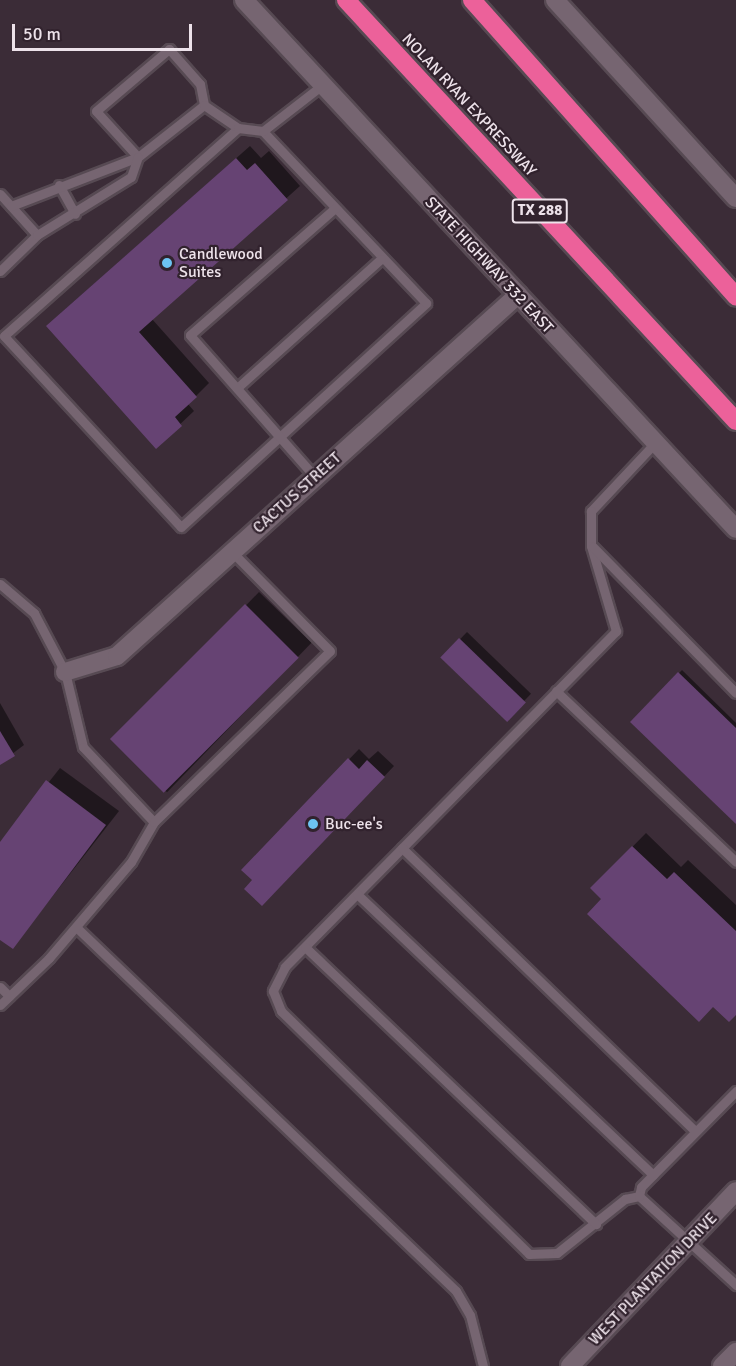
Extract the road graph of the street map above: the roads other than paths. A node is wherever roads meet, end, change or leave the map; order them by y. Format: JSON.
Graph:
{"nodes":[{"id":1,"x":244,"y":0,"type":"edge"},
{"id":2,"x":346,"y":0,"type":"edge"},
{"id":3,"x":472,"y":0,"type":"edge"},
{"id":4,"x":555,"y":0,"type":"edge"},
{"id":5,"x":321,"y":86,"type":"junction"},
{"id":6,"x":204,"y":105,"type":"junction"},
{"id":7,"x":238,"y":128,"type":"junction"},
{"id":8,"x":263,"y":131,"type":"junction"},
{"id":9,"x":138,"y":157,"type":"junction"},
{"id":10,"x":59,"y":186,"type":"junction"},
{"id":11,"x":0,"y":194,"type":"edge"},
{"id":12,"x":736,"y":198,"type":"edge"},
{"id":13,"x":11,"y":206,"type":"junction"},
{"id":14,"x":335,"y":208,"type":"junction"},
{"id":15,"x":75,"y":214,"type":"junction"},
{"id":16,"x":37,"y":235,"type":"junction"},
{"id":17,"x":381,"y":259,"type":"junction"},
{"id":18,"x":0,"y":271,"type":"edge"},
{"id":19,"x":518,"y":295,"type":"junction"},
{"id":20,"x":736,"y":296,"type":"edge"},
{"id":21,"x":237,"y":388,"type":"junction"},
{"id":22,"x":736,"y":421,"type":"edge"},
{"id":23,"x":279,"y":437,"type":"junction"},
{"id":24,"x":653,"y":445,"type":"junction"},
{"id":25,"x":315,"y":477,"type":"junction"},
{"id":26,"x":736,"y":529,"type":"edge"},
{"id":27,"x":591,"y":546,"type":"junction"},
{"id":28,"x":232,"y":552,"type":"junction"},
{"id":29,"x":0,"y":584,"type":"edge"},
{"id":30,"x":66,"y":672,"type":"junction"},
{"id":31,"x":556,"y":692,"type":"junction"},
{"id":32,"x":736,"y":693,"type":"edge"},
{"id":33,"x":154,"y":822,"type":"junction"},
{"id":34,"x":402,"y":848,"type":"junction"},
{"id":35,"x":736,"y":862,"type":"edge"},
{"id":36,"x":357,"y":894,"type":"junction"},
{"id":37,"x":76,"y":927,"type":"junction"},
{"id":38,"x":305,"y":947,"type":"junction"},
{"id":39,"x":0,"y":987,"type":"edge"},
{"id":40,"x":9,"y":996,"type":"junction"},
{"id":41,"x":0,"y":1005,"type":"edge"},
{"id":42,"x":736,"y":1092,"type":"edge"},
{"id":43,"x":695,"y":1131,"type":"junction"},
{"id":44,"x":653,"y":1175,"type":"junction"},
{"id":45,"x":736,"y":1191,"type":"edge"},
{"id":46,"x":639,"y":1196,"type":"junction"},
{"id":47,"x":596,"y":1224,"type":"junction"},
{"id":48,"x":689,"y":1241,"type":"junction"},
{"id":49,"x":736,"y":1285,"type":"edge"},
{"id":50,"x":736,"y":1352,"type":"edge"},
{"id":51,"x":483,"y":1366,"type":"edge"},
{"id":52,"x":570,"y":1366,"type":"edge"},
{"id":53,"x":722,"y":1366,"type":"edge"}],
"edges":[{"from":1,"to":5,"type":"main road","name":"STATE HIGHWAY 332 EAST"},
{"from":2,"to":22,"type":"highway","name":"NOLAN RYAN EXPRESSWAY","number":"TX 288"},
{"from":3,"to":20,"type":"highway"},
{"from":4,"to":12,"type":"main road"},
{"from":5,"to":8,"type":"lane"},
{"from":5,"to":19,"type":"main road","name":"STATE HIGHWAY 332 EAST"},
{"from":6,"to":7,"type":"lane"},
{"from":6,"to":9,"type":"lane"},
{"from":6,"to":9,"type":"lane"},
{"from":7,"to":8,"type":"lane"},
{"from":7,"to":23,"type":"lane"},
{"from":8,"to":14,"type":"lane"},
{"from":9,"to":10,"type":"lane"},
{"from":9,"to":15,"type":"lane"},
{"from":10,"to":13,"type":"lane"},
{"from":10,"to":15,"type":"lane"},
{"from":11,"to":13,"type":"lane"},
{"from":13,"to":16,"type":"lane"},
{"from":14,"to":17,"type":"lane"},
{"from":14,"to":21,"type":"lane"},
{"from":15,"to":16,"type":"lane"},
{"from":16,"to":18,"type":"lane"},
{"from":17,"to":21,"type":"lane"},
{"from":17,"to":23,"type":"lane"},
{"from":19,"to":24,"type":"main road","name":"STATE HIGHWAY 332 EAST"},
{"from":19,"to":25,"type":"main road","name":"CACTUS STREET"},
{"from":21,"to":23,"type":"lane"},
{"from":23,"to":25,"type":"lane"},
{"from":24,"to":26,"type":"main road","name":"STATE HIGHWAY 332 EAST"},
{"from":24,"to":27,"type":"lane"},
{"from":25,"to":28,"type":"main road","name":"CACTUS STREET"},
{"from":27,"to":31,"type":"lane"},
{"from":27,"to":32,"type":"lane"},
{"from":28,"to":30,"type":"main road","name":"CACTUS STREET"},
{"from":28,"to":33,"type":"lane"},
{"from":29,"to":30,"type":"lane"},
{"from":30,"to":33,"type":"lane"},
{"from":31,"to":34,"type":"lane"},
{"from":31,"to":35,"type":"lane"},
{"from":33,"to":37,"type":"lane"},
{"from":34,"to":36,"type":"lane"},
{"from":34,"to":43,"type":"lane"},
{"from":36,"to":38,"type":"lane"},
{"from":36,"to":44,"type":"lane"},
{"from":37,"to":40,"type":"lane"},
{"from":37,"to":51,"type":"lane"},
{"from":38,"to":47,"type":"lane"},
{"from":38,"to":47,"type":"lane"},
{"from":39,"to":40,"type":"lane"},
{"from":40,"to":41,"type":"lane"},
{"from":42,"to":43,"type":"lane"},
{"from":43,"to":44,"type":"lane"},
{"from":44,"to":46,"type":"lane"},
{"from":45,"to":48,"type":"main road","name":"WEST PLANTATION DRIVE"},
{"from":46,"to":47,"type":"lane"},
{"from":46,"to":48,"type":"lane"},
{"from":48,"to":49,"type":"lane"},
{"from":48,"to":52,"type":"main road","name":"WEST PLANTATION DRIVE"},
{"from":50,"to":53,"type":"main road"}]}
